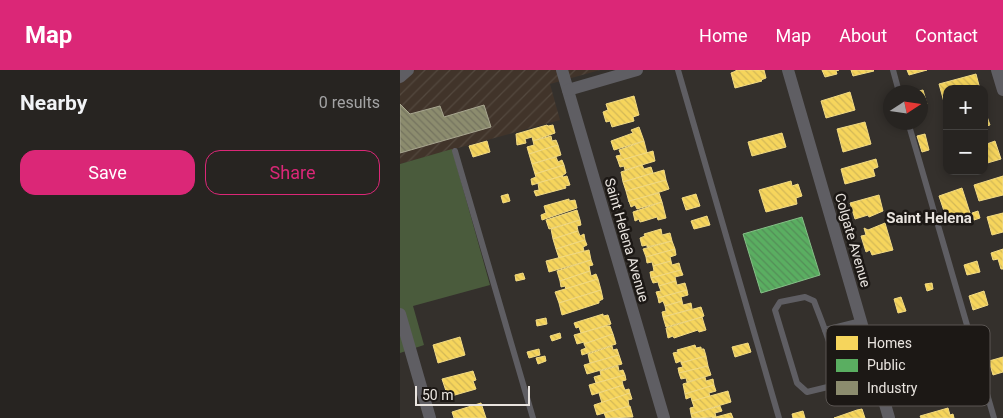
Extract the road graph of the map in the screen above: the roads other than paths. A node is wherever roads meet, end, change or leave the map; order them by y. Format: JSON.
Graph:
{"nodes":[{"id":1,"x":408,"y":70,"type":"edge"},
{"id":2,"x":562,"y":70,"type":"edge"},
{"id":3,"x":637,"y":70,"type":"edge"},
{"id":4,"x":678,"y":70,"type":"edge"},
{"id":5,"x":788,"y":70,"type":"edge"},
{"id":6,"x":893,"y":70,"type":"edge"},
{"id":7,"x":997,"y":70,"type":"edge"},
{"id":8,"x":400,"y":77,"type":"edge"},
{"id":9,"x":898,"y":85,"type":"edge"},
{"id":10,"x":568,"y":90,"type":"junction"},
{"id":11,"x":1003,"y":90,"type":"edge"},
{"id":12,"x":910,"y":130,"type":"edge"},
{"id":13,"x":455,"y":151,"type":"dead end"},
{"id":14,"x":400,"y":314,"type":"edge"},
{"id":15,"x":861,"y":321,"type":"junction"},
{"id":16,"x":845,"y":325,"type":"edge"},
{"id":17,"x":862,"y":325,"type":"edge"},
{"id":18,"x":967,"y":325,"type":"edge"},
{"id":19,"x":825,"y":330,"type":"joint"},
{"id":20,"x":826,"y":334,"type":"edge"},
{"id":21,"x":826,"y":388,"type":"edge"},
{"id":22,"x":990,"y":404,"type":"edge"},
{"id":23,"x":430,"y":418,"type":"edge"},
{"id":24,"x":534,"y":418,"type":"edge"},
{"id":25,"x":664,"y":418,"type":"edge"},
{"id":26,"x":779,"y":418,"type":"edge"},
{"id":27,"x":994,"y":418,"type":"edge"}],
"edges":[{"from":1,"to":8,"type":"street"},
{"from":2,"to":10,"type":"street","name":"Saint Helena Avenue"},
{"from":3,"to":10,"type":"street"},
{"from":4,"to":26,"type":"lane"},
{"from":5,"to":15,"type":"street","name":"Colgate Avenue"},
{"from":6,"to":9,"type":"lane"},
{"from":7,"to":11,"type":"street"},
{"from":10,"to":25,"type":"street","name":"Saint Helena Avenue"},
{"from":12,"to":18,"type":"lane"},
{"from":13,"to":24,"type":"lane"},
{"from":14,"to":23,"type":"street"},
{"from":15,"to":16,"type":"lane"},
{"from":15,"to":17,"type":"street","name":"Colgate Avenue"},
{"from":19,"to":20,"type":"lane"},
{"from":19,"to":21,"type":"lane"},
{"from":22,"to":27,"type":"lane"}]}
